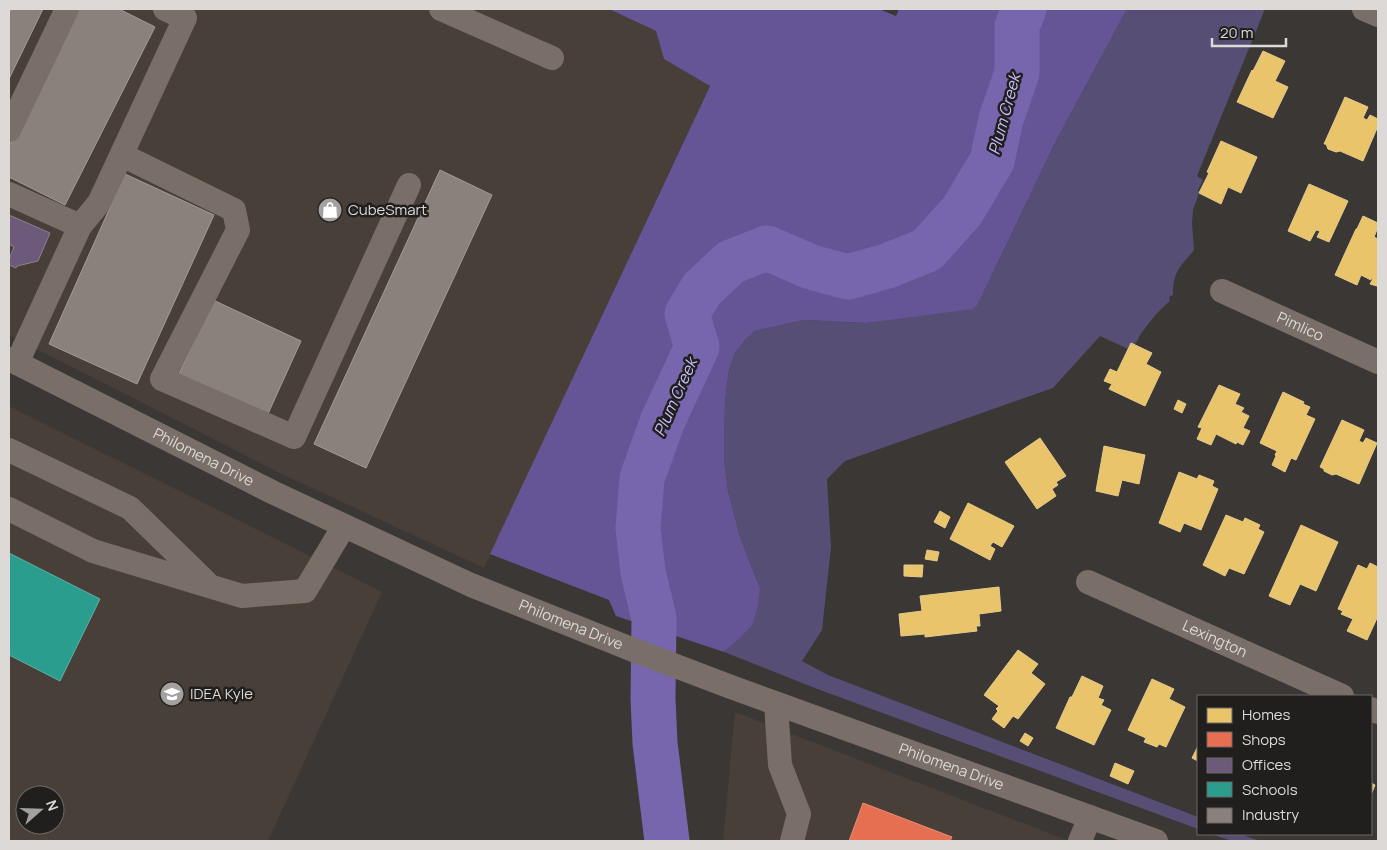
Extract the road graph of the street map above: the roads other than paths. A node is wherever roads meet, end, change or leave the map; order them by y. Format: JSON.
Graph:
{"nodes":[{"id":1,"x":67,"y":9,"type":"edge"},
{"id":2,"x":165,"y":9,"type":"edge"},
{"id":3,"x":441,"y":9,"type":"edge"},
{"id":4,"x":1364,"y":9,"type":"edge"},
{"id":5,"x":1378,"y":15,"type":"edge"},
{"id":6,"x":552,"y":58,"type":"dead end"},
{"id":7,"x":9,"y":130,"type":"edge"},
{"id":8,"x":122,"y":155,"type":"junction"},
{"id":9,"x":409,"y":185,"type":"dead end"},
{"id":10,"x":9,"y":194,"type":"edge"},
{"id":11,"x":80,"y":226,"type":"junction"},
{"id":12,"x":1222,"y":291,"type":"dead end"},
{"id":13,"x":13,"y":361,"type":"edge"},
{"id":14,"x":1378,"y":362,"type":"edge"},
{"id":15,"x":9,"y":450,"type":"edge"},
{"id":16,"x":9,"y":509,"type":"edge"},
{"id":17,"x":344,"y":526,"type":"junction"},
{"id":18,"x":1088,"y":582,"type":"dead end"},
{"id":19,"x":209,"y":585,"type":"junction"},
{"id":20,"x":1340,"y":695,"type":"edge"},
{"id":21,"x":776,"y":704,"type":"junction"},
{"id":22,"x":1090,"y":817,"type":"junction"},
{"id":23,"x":792,"y":841,"type":"edge"},
{"id":24,"x":1080,"y":841,"type":"edge"},
{"id":25,"x":1156,"y":841,"type":"edge"}],
"edges":[{"from":1,"to":7,"type":"street"},
{"from":2,"to":8,"type":"street"},
{"from":3,"to":6,"type":"street"},
{"from":4,"to":5,"type":"street"},
{"from":8,"to":9,"type":"street"},
{"from":8,"to":11,"type":"street"},
{"from":10,"to":11,"type":"street"},
{"from":11,"to":13,"type":"street"},
{"from":12,"to":14,"type":"street","name":"Pimlico"},
{"from":13,"to":17,"type":"street","name":"Philomena Drive"},
{"from":15,"to":19,"type":"street"},
{"from":16,"to":19,"type":"street"},
{"from":17,"to":19,"type":"street"},
{"from":17,"to":21,"type":"street","name":"Philomena Drive"},
{"from":18,"to":20,"type":"street","name":"Lexington"},
{"from":21,"to":22,"type":"street","name":"Philomena Drive"},
{"from":21,"to":23,"type":"street"},
{"from":22,"to":24,"type":"street"},
{"from":22,"to":25,"type":"street","name":"Philomena Drive"}]}
